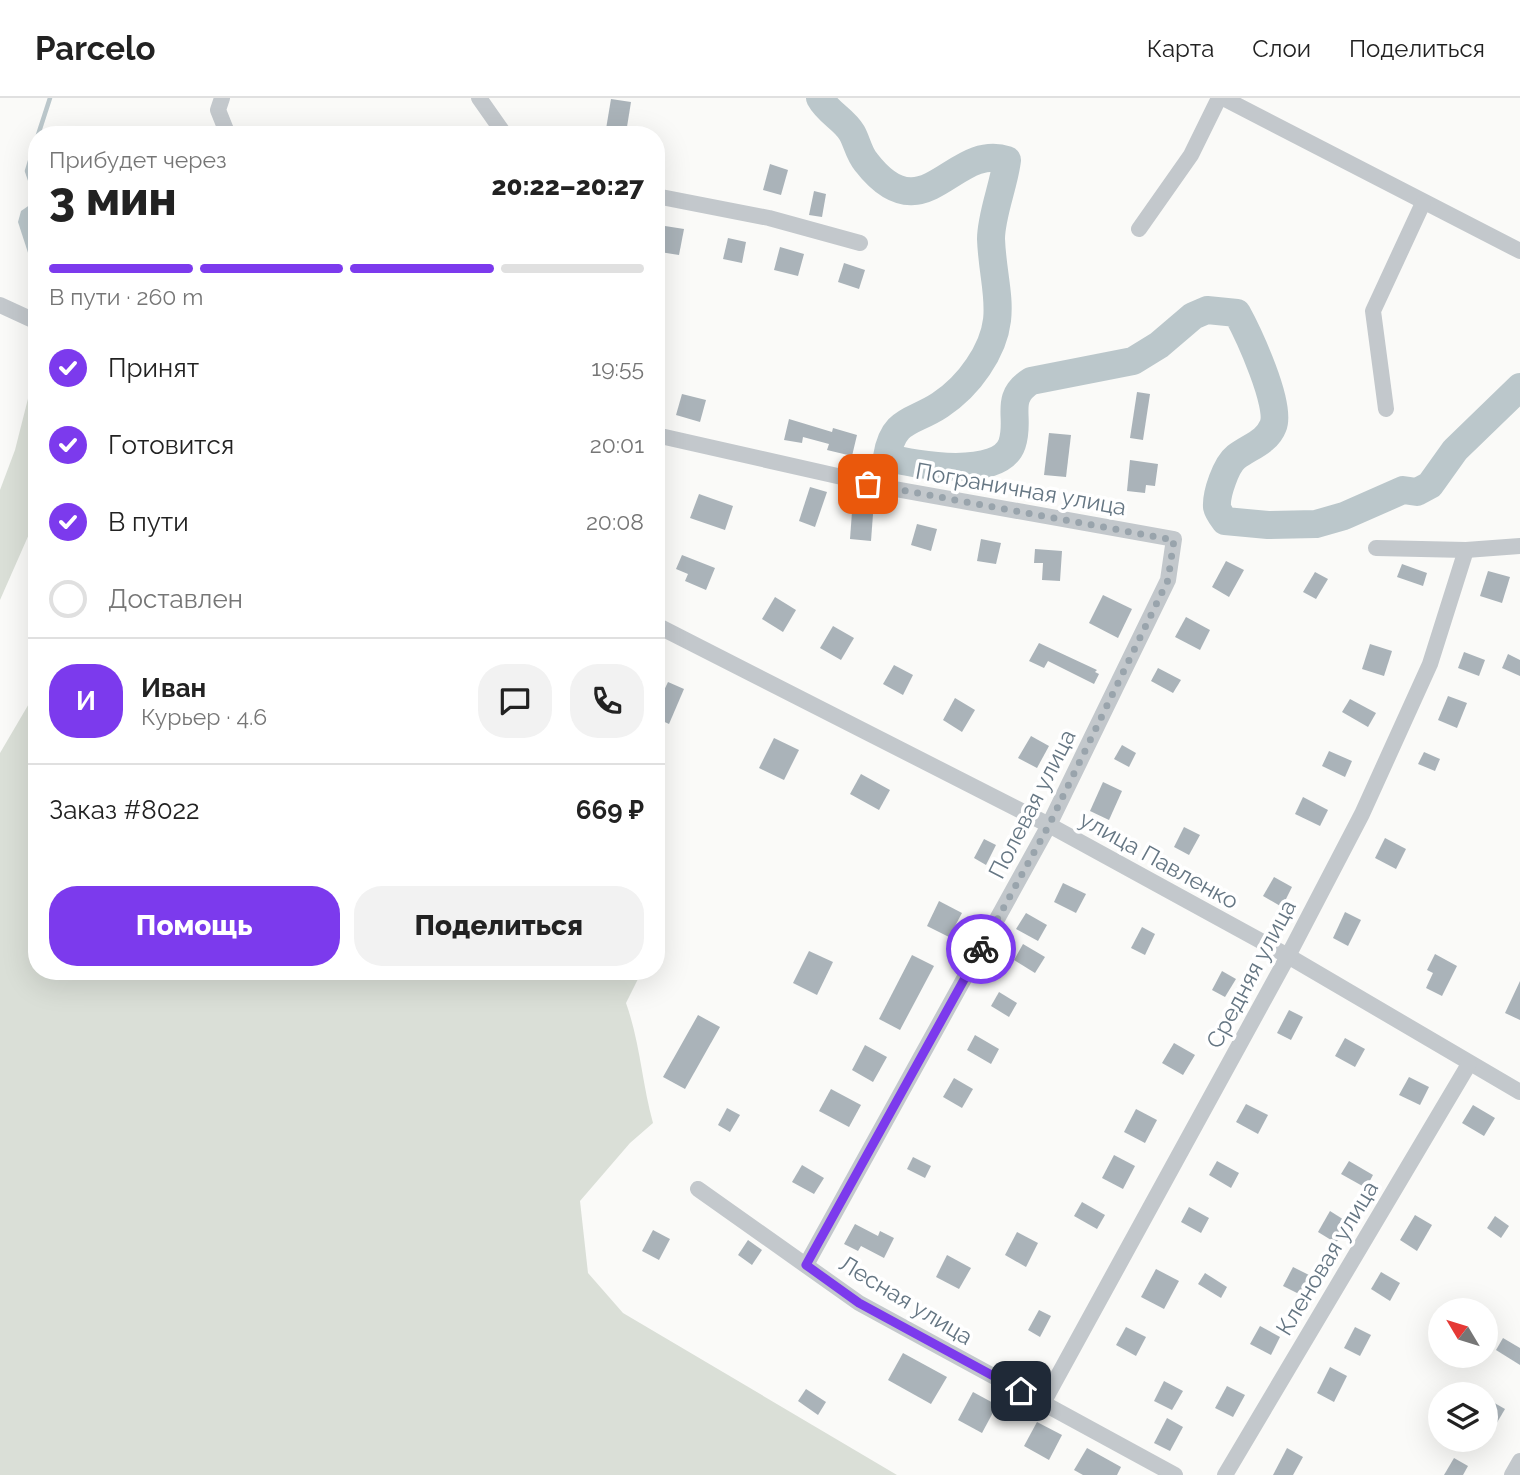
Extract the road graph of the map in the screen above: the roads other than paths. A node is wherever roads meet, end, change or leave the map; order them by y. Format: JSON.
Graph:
{"nodes":[{"id":1,"x":479,"y":98,"type":"edge"},
{"id":2,"x":1221,"y":98,"type":"edge"},
{"id":3,"x":216,"y":102,"type":"edge"},
{"id":4,"x":225,"y":126,"type":"edge"},
{"id":5,"x":499,"y":126,"type":"edge"},
{"id":6,"x":665,"y":198,"type":"edge"},
{"id":7,"x":1423,"y":203,"type":"junction"},
{"id":8,"x":1139,"y":229,"type":"dead end"},
{"id":9,"x":860,"y":243,"type":"dead end"},
{"id":10,"x":1520,"y":251,"type":"edge"},
{"id":11,"x":0,"y":305,"type":"edge"},
{"id":12,"x":28,"y":318,"type":"edge"},
{"id":13,"x":1385,"y":409,"type":"dead end"},
{"id":14,"x":665,"y":437,"type":"edge"},
{"id":15,"x":1174,"y":540,"type":"joint"},
{"id":16,"x":1520,"y":546,"type":"edge"},
{"id":17,"x":1376,"y":548,"type":"dead end"},
{"id":18,"x":1466,"y":550,"type":"junction"},
{"id":19,"x":665,"y":630,"type":"edge"},
{"id":20,"x":1049,"y":825,"type":"junction"},
{"id":21,"x":1288,"y":956,"type":"junction"},
{"id":22,"x":1469,"y":1064,"type":"junction"},
{"id":23,"x":1518,"y":1087,"type":"edge"},
{"id":24,"x":698,"y":1189,"type":"dead end"},
{"id":25,"x":806,"y":1265,"type":"junction"},
{"id":26,"x":1043,"y":1403,"type":"junction"},
{"id":27,"x":1520,"y":1461,"type":"edge"},
{"id":28,"x":1175,"y":1475,"type":"edge"},
{"id":29,"x":1224,"y":1475,"type":"edge"},
{"id":30,"x":1512,"y":1475,"type":"edge"}],
"edges":[{"from":1,"to":5,"type":"street"},
{"from":2,"to":7,"type":"street"},
{"from":2,"to":8,"type":"street"},
{"from":3,"to":4,"type":"street"},
{"from":6,"to":9,"type":"street"},
{"from":7,"to":10,"type":"street"},
{"from":7,"to":13,"type":"street"},
{"from":11,"to":12,"type":"street"},
{"from":14,"to":15,"type":"street","name":"Пограничная улица"},
{"from":15,"to":20,"type":"street","name":"Полевая улица"},
{"from":16,"to":18,"type":"street"},
{"from":17,"to":18,"type":"street"},
{"from":18,"to":21,"type":"street","name":"Средняя улица"},
{"from":19,"to":20,"type":"street","name":"улица Павленко"},
{"from":20,"to":21,"type":"street","name":"улица Павленко"},
{"from":20,"to":25,"type":"street","name":"Полевая улица"},
{"from":21,"to":22,"type":"street","name":"улица Павленко"},
{"from":21,"to":26,"type":"street","name":"Средняя улица"},
{"from":22,"to":23,"type":"street","name":"улица Павленко"},
{"from":22,"to":29,"type":"street","name":"Кленовая улица"},
{"from":24,"to":25,"type":"street","name":"Лесная улица"},
{"from":25,"to":26,"type":"street","name":"Лесная улица"},
{"from":26,"to":28,"type":"street","name":"Лесная улица"},
{"from":27,"to":30,"type":"street"}]}
